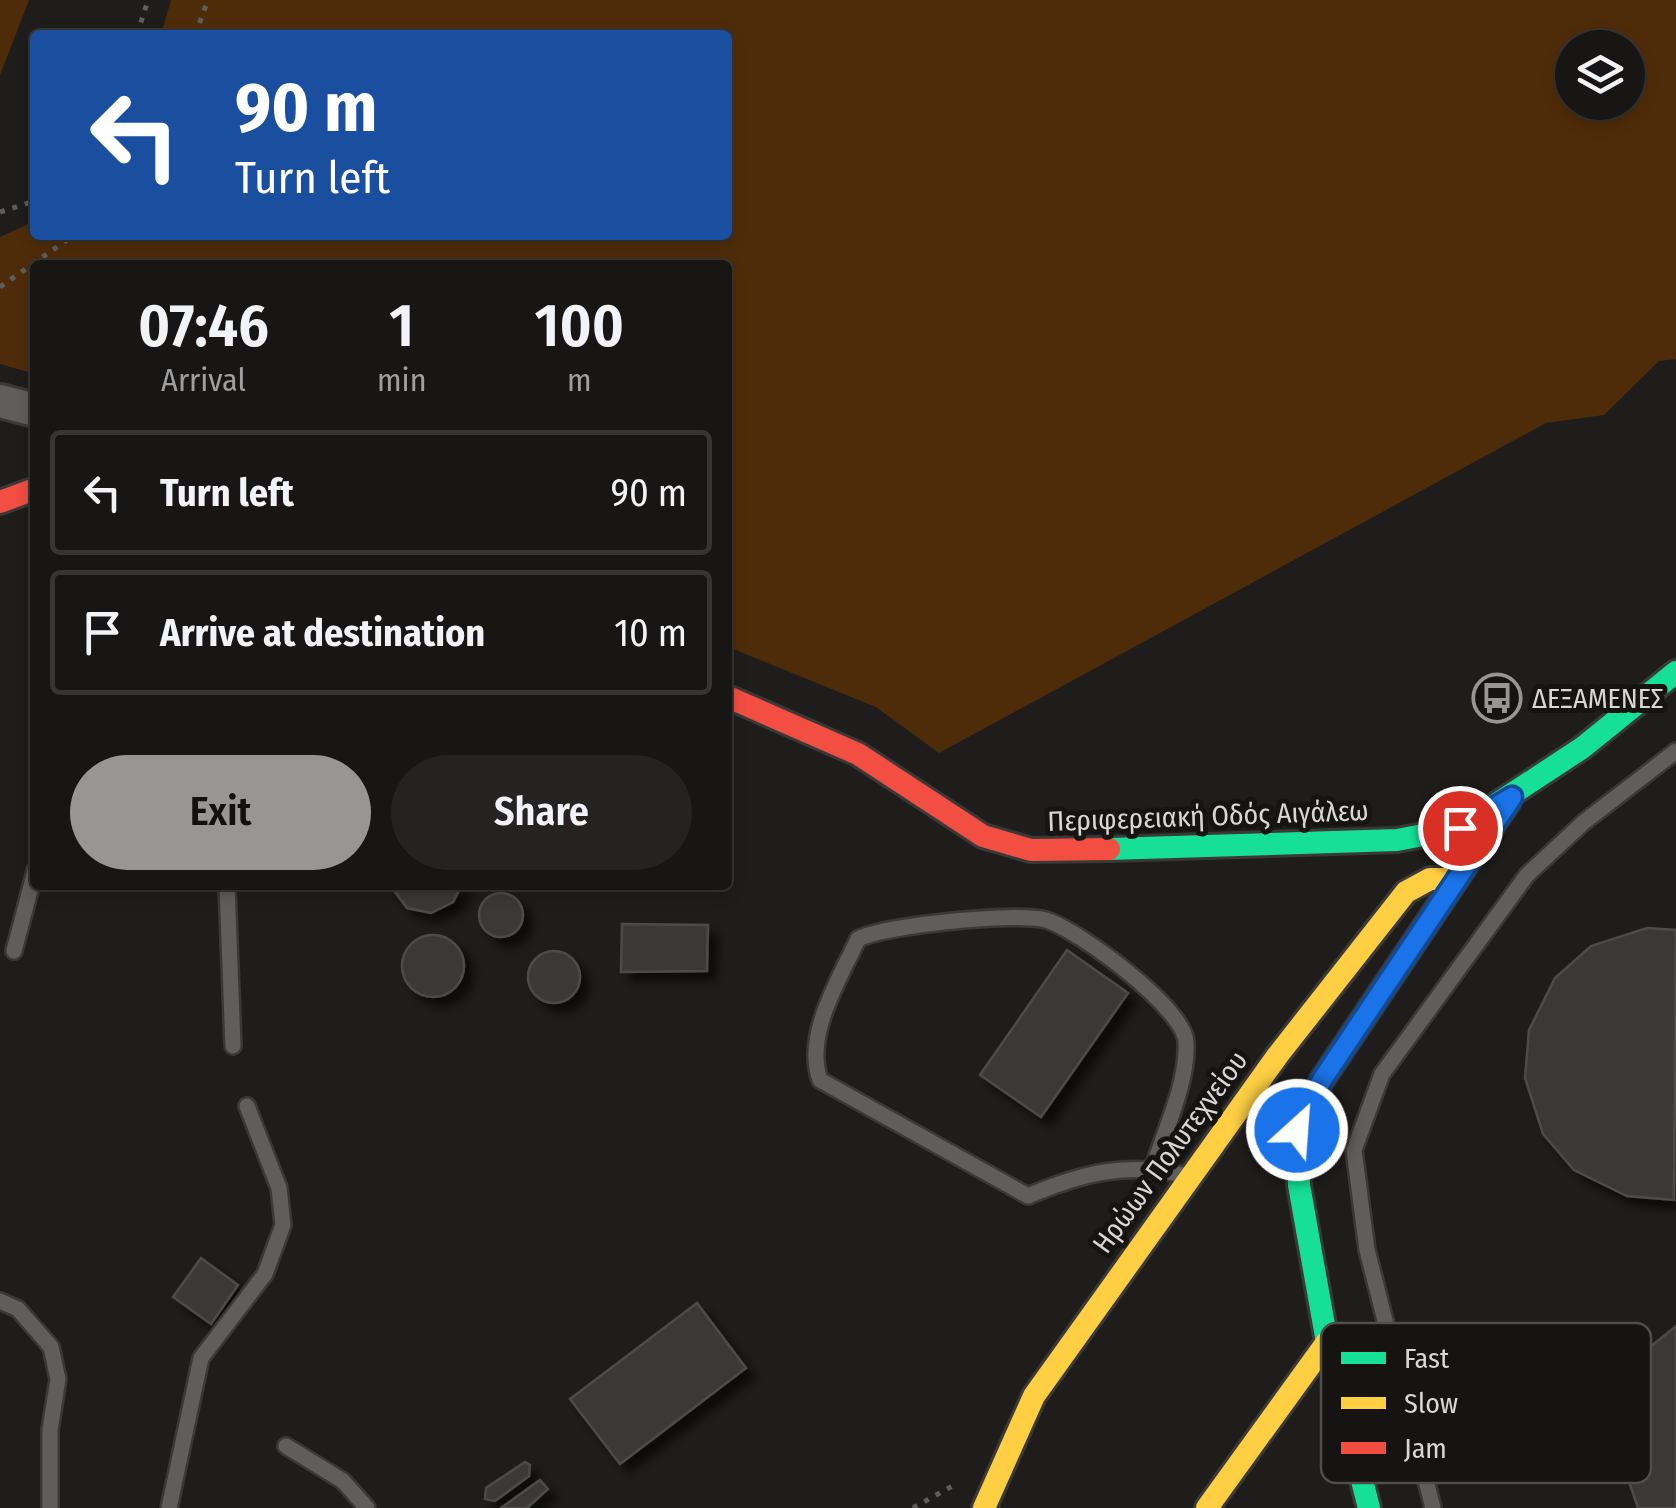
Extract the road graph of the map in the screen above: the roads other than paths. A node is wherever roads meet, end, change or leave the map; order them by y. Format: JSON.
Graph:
{"nodes":[{"id":1,"x":0,"y":401,"type":"edge"},
{"id":2,"x":30,"y":409,"type":"edge"},
{"id":3,"x":30,"y":491,"type":"edge"},
{"id":4,"x":0,"y":502,"type":"edge"},
{"id":5,"x":1676,"y":672,"type":"edge"},
{"id":6,"x":732,"y":700,"type":"edge"},
{"id":7,"x":1676,"y":751,"type":"edge"},
{"id":8,"x":1512,"y":797,"type":"junction"},
{"id":9,"x":1454,"y":878,"type":"junction"},
{"id":10,"x":30,"y":890,"type":"edge"},
{"id":11,"x":227,"y":890,"type":"edge"},
{"id":12,"x":14,"y":952,"type":"dead end"},
{"id":13,"x":233,"y":1046,"type":"dead end"},
{"id":14,"x":247,"y":1106,"type":"dead end"},
{"id":15,"x":1153,"y":1168,"type":"junction"},
{"id":16,"x":1191,"y":1177,"type":"junction"},
{"id":17,"x":0,"y":1301,"type":"edge"},
{"id":18,"x":1323,"y":1323,"type":"edge"},
{"id":19,"x":1386,"y":1323,"type":"edge"},
{"id":20,"x":1321,"y":1349,"type":"edge"},
{"id":21,"x":286,"y":1446,"type":"dead end"},
{"id":22,"x":1363,"y":1483,"type":"edge"},
{"id":23,"x":1426,"y":1483,"type":"edge"},
{"id":24,"x":50,"y":1508,"type":"edge"},
{"id":25,"x":168,"y":1508,"type":"edge"},
{"id":26,"x":367,"y":1508,"type":"edge"},
{"id":27,"x":984,"y":1508,"type":"edge"},
{"id":28,"x":1207,"y":1508,"type":"edge"},
{"id":29,"x":1370,"y":1508,"type":"edge"},
{"id":30,"x":1432,"y":1508,"type":"edge"}],
"edges":[{"from":1,"to":2,"type":"street"},
{"from":3,"to":4,"type":"main road"},
{"from":5,"to":8,"type":"main road","name":"Περιφερειακή Οδός Αιγάλεω"},
{"from":6,"to":8,"type":"main road","name":"Περιφερειακή Οδός Αιγάλεω"},
{"from":7,"to":19,"type":"lane"},
{"from":8,"to":9,"type":"main road"},
{"from":9,"to":16,"type":"main road","name":"Ηρώων Πολυτεχνείου"},
{"from":9,"to":18,"type":"main road"},
{"from":10,"to":12,"type":"lane"},
{"from":11,"to":13,"type":"lane"},
{"from":14,"to":25,"type":"lane"},
{"from":15,"to":15,"type":"lane"},
{"from":15,"to":16,"type":"lane"},
{"from":16,"to":27,"type":"main road","name":"Ηρώων Πολυτεχνείου"},
{"from":17,"to":24,"type":"lane"},
{"from":20,"to":28,"type":"main road"},
{"from":21,"to":26,"type":"lane"},
{"from":22,"to":29,"type":"main road"},
{"from":23,"to":30,"type":"lane"}]}
